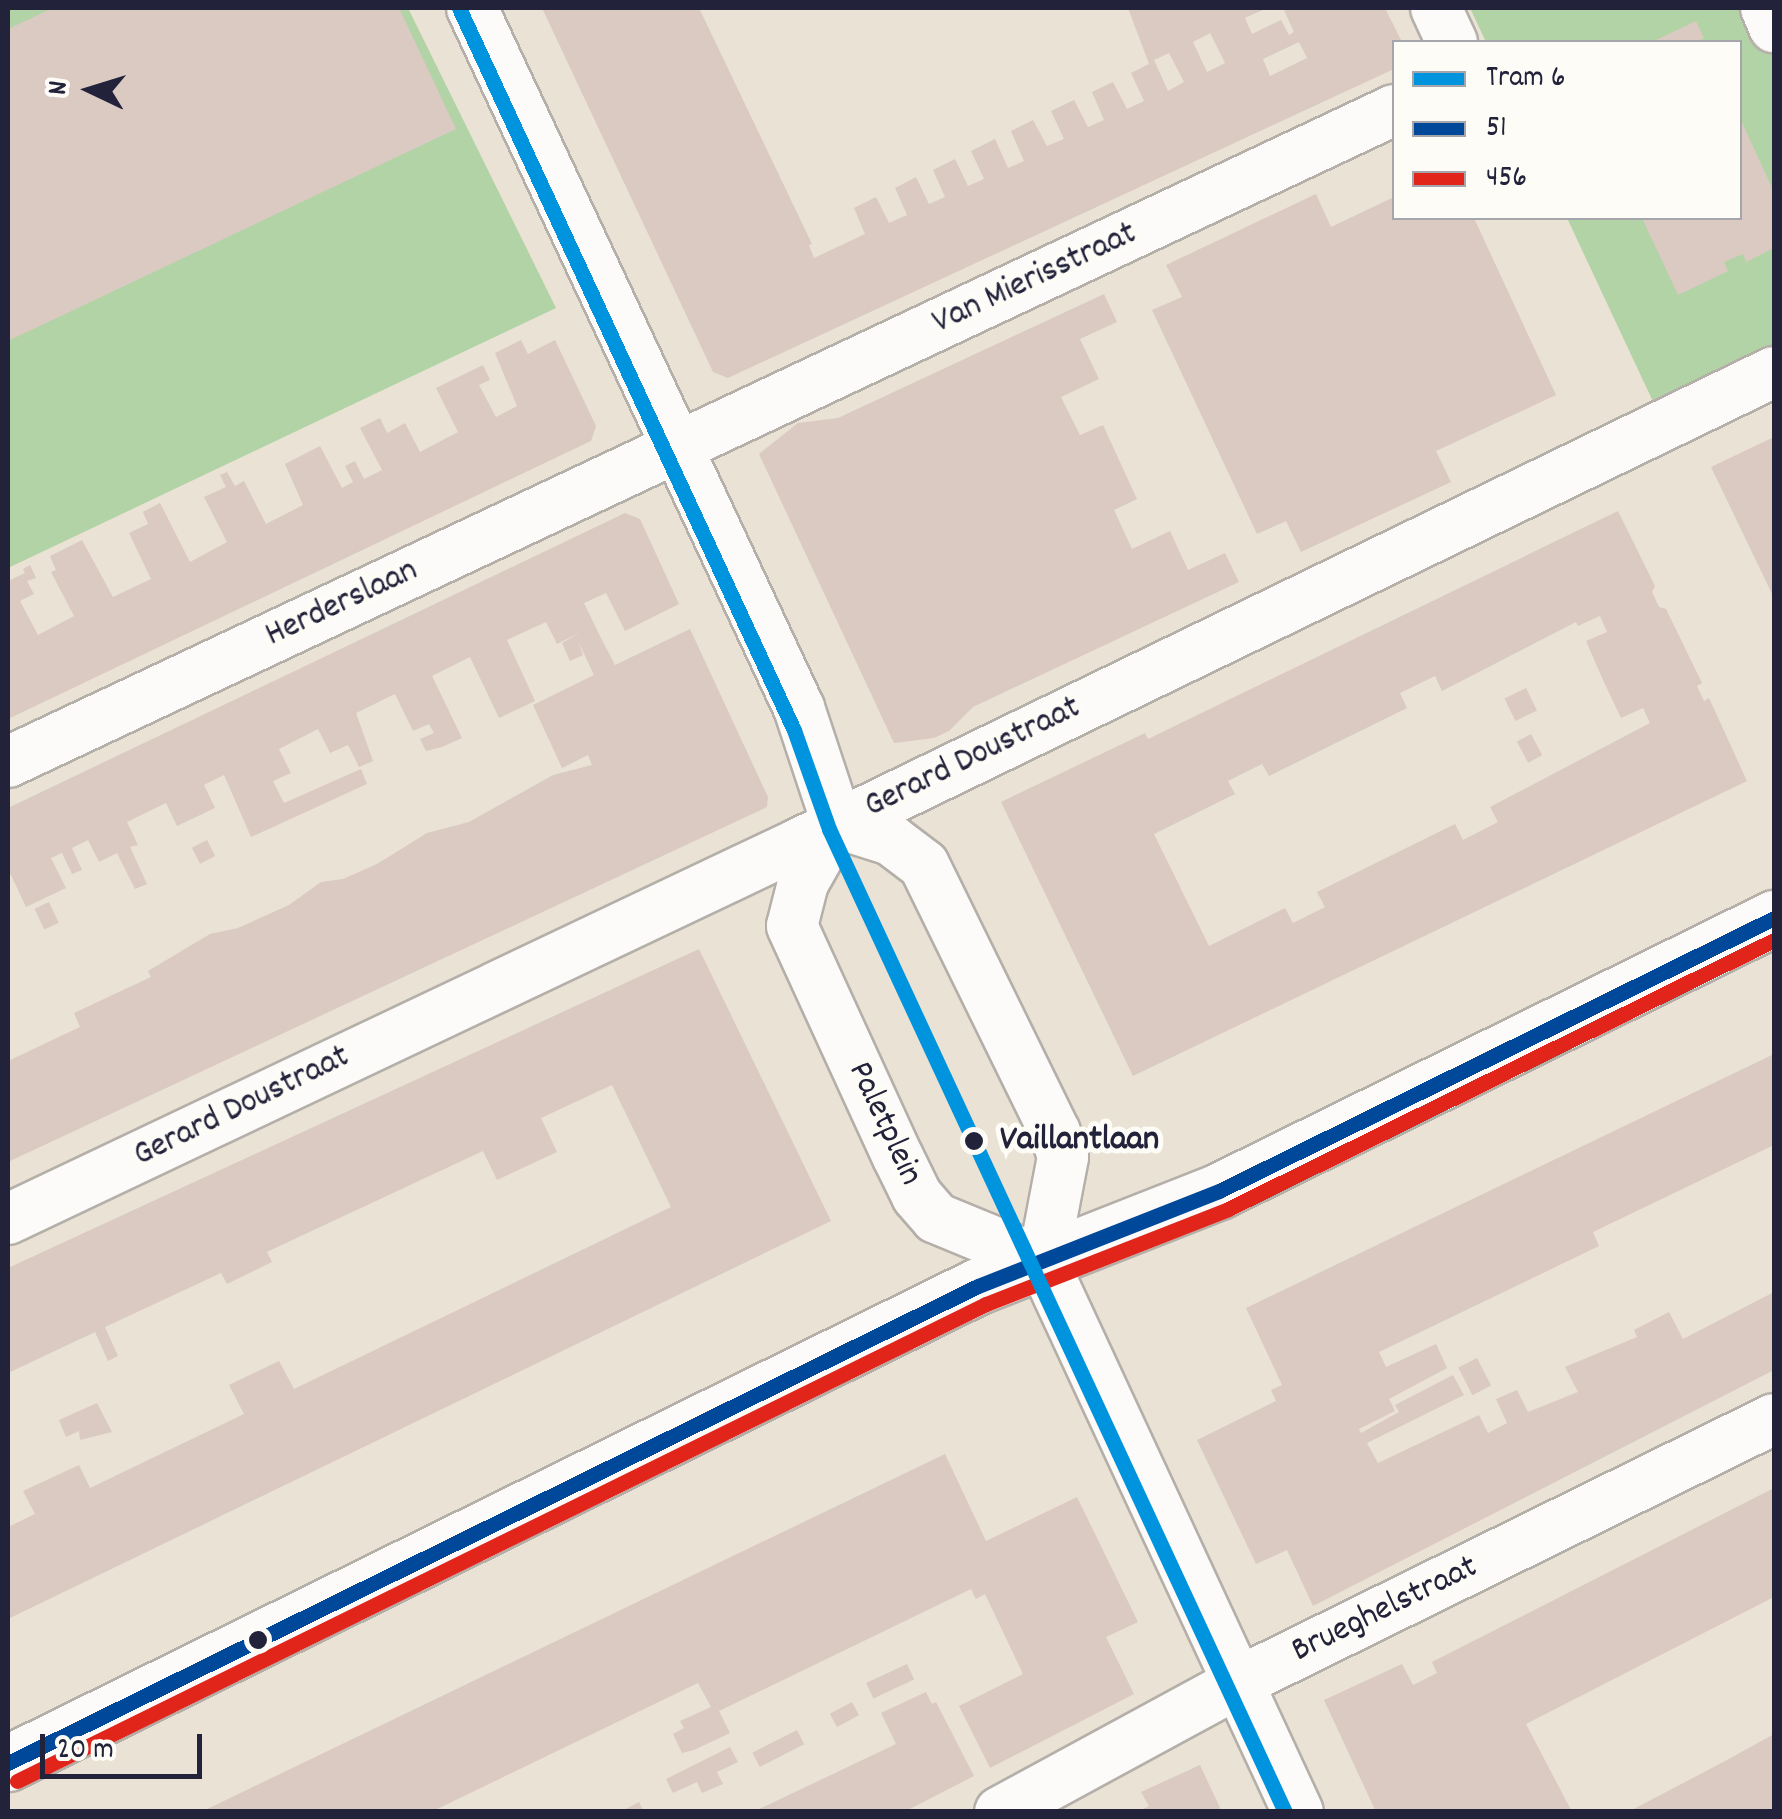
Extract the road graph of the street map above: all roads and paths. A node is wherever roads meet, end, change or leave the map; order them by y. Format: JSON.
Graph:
{"nodes":[{"id":1,"x":472,"y":8,"type":"edge"},
{"id":2,"x":1436,"y":8,"type":"edge"},
{"id":3,"x":1766,"y":8,"type":"edge"},
{"id":4,"x":1774,"y":27,"type":"edge"},
{"id":5,"x":1451,"y":40,"type":"edge"},
{"id":6,"x":1392,"y":111,"type":"edge"},
{"id":7,"x":1774,"y":372,"type":"edge"},
{"id":8,"x":676,"y":446,"type":"junction"},
{"id":9,"x":8,"y":762,"type":"edge"},
{"id":10,"x":838,"y":823,"type":"junction"},
{"id":11,"x":1774,"y":918,"type":"edge"},
{"id":12,"x":8,"y":1219,"type":"edge"},
{"id":13,"x":1042,"y":1262,"type":"junction"},
{"id":14,"x":1774,"y":1418,"type":"edge"},
{"id":15,"x":1238,"y":1684,"type":"junction"},
{"id":16,"x":8,"y":1764,"type":"edge"},
{"id":17,"x":1000,"y":1812,"type":"edge"},
{"id":18,"x":1298,"y":1812,"type":"edge"}],
"edges":[{"from":1,"to":8,"type":"street"},
{"from":2,"to":5,"type":"street"},
{"from":3,"to":4,"type":"street"},
{"from":6,"to":8,"type":"street","name":"Van Mierisstraat"},
{"from":7,"to":10,"type":"street","name":"Gerard Doustraat"},
{"from":8,"to":9,"type":"street","name":"Herderslaan"},
{"from":8,"to":10,"type":"street"},
{"from":10,"to":12,"type":"street","name":"Gerard Doustraat"},
{"from":10,"to":13,"type":"street"},
{"from":10,"to":13,"type":"street","name":"Paletplein"},
{"from":11,"to":13,"type":"main road"},
{"from":13,"to":15,"type":"street"},
{"from":13,"to":16,"type":"main road"},
{"from":14,"to":15,"type":"street","name":"Brueghelstraat"},
{"from":15,"to":17,"type":"street","name":"Brueghelstraat"},
{"from":15,"to":18,"type":"street"}]}
